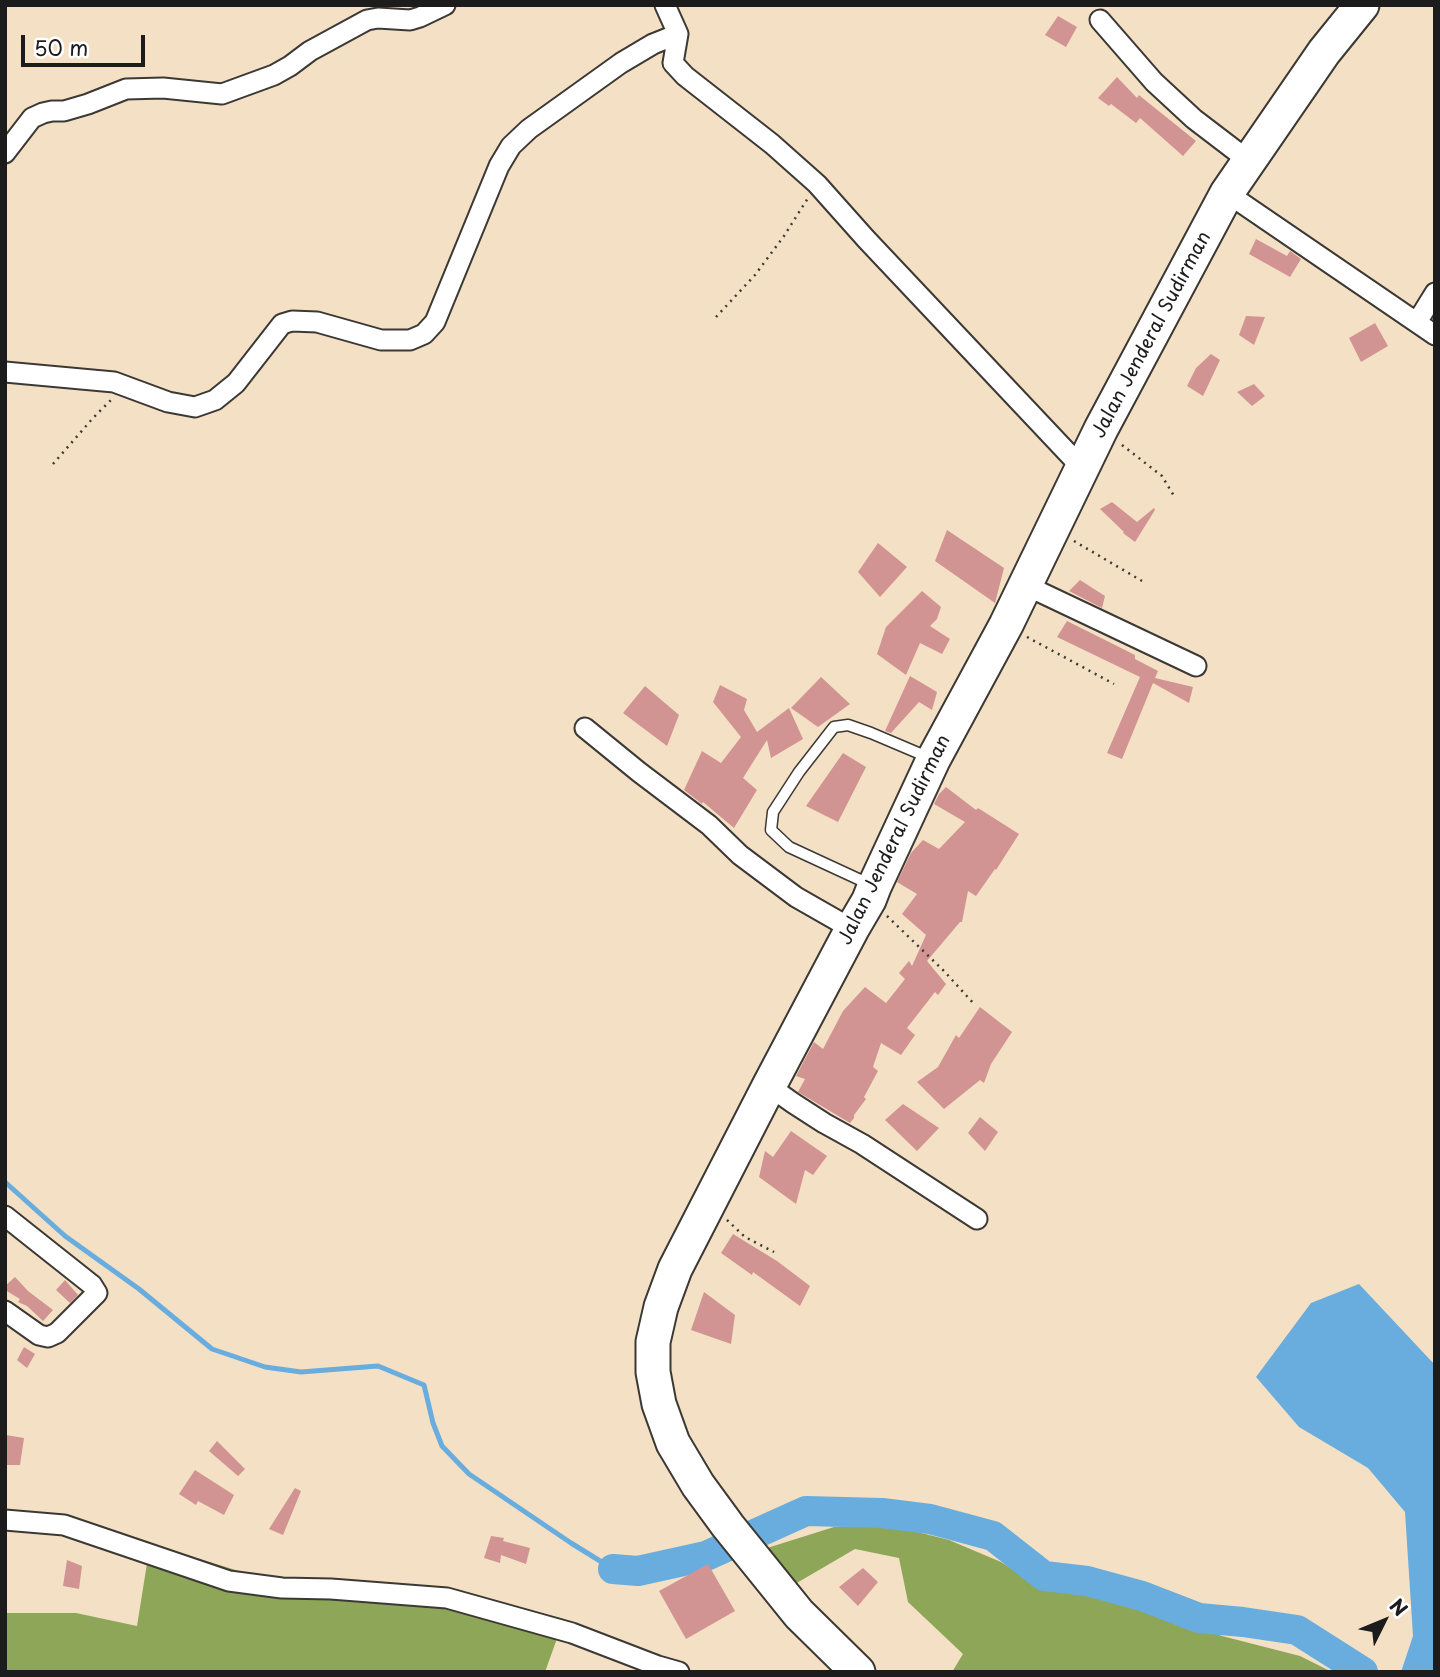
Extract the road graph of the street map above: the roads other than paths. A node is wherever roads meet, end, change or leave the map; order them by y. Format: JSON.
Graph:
{"nodes":[{"id":1,"x":445,"y":5,"type":"edge"},
{"id":2,"x":665,"y":5,"type":"edge"},
{"id":3,"x":1362,"y":5,"type":"edge"},
{"id":4,"x":1100,"y":20,"type":"dead end"},
{"id":5,"x":678,"y":34,"type":"junction"},
{"id":6,"x":5,"y":153,"type":"edge"},
{"id":7,"x":1249,"y":161,"type":"junction"},
{"id":8,"x":1227,"y":193,"type":"junction"},
{"id":9,"x":1435,"y":293,"type":"edge"},
{"id":10,"x":1417,"y":322,"type":"junction"},
{"id":11,"x":1435,"y":335,"type":"edge"},
{"id":12,"x":5,"y":372,"type":"edge"},
{"id":13,"x":1082,"y":468,"type":"junction"},
{"id":14,"x":1025,"y":585,"type":"junction"},
{"id":15,"x":1196,"y":666,"type":"dead end"},
{"id":16,"x":585,"y":728,"type":"dead end"},
{"id":17,"x":933,"y":760,"type":"junction"},
{"id":18,"x":872,"y":893,"type":"junction"},
{"id":19,"x":852,"y":929,"type":"junction"},
{"id":20,"x":769,"y":1086,"type":"junction"},
{"id":21,"x":5,"y":1216,"type":"edge"},
{"id":22,"x":977,"y":1219,"type":"dead end"},
{"id":23,"x":5,"y":1311,"type":"edge"},
{"id":24,"x":5,"y":1520,"type":"edge"},
{"id":25,"x":854,"y":1671,"type":"edge"},
{"id":26,"x":679,"y":1672,"type":"edge"}],
"edges":[{"from":1,"to":6,"type":"street"},
{"from":2,"to":5,"type":"street"},
{"from":3,"to":7,"type":"highway","name":"Jalan Jenderal Sudirman"},
{"from":4,"to":7,"type":"street"},
{"from":5,"to":12,"type":"street"},
{"from":5,"to":13,"type":"street"},
{"from":7,"to":8,"type":"highway","name":"Jalan Jenderal Sudirman"},
{"from":8,"to":10,"type":"street"},
{"from":8,"to":13,"type":"highway","name":"Jalan Jenderal Sudirman"},
{"from":9,"to":10,"type":"street"},
{"from":10,"to":11,"type":"street"},
{"from":13,"to":14,"type":"highway","name":"Jalan Jenderal Sudirman"},
{"from":14,"to":15,"type":"street"},
{"from":14,"to":17,"type":"highway","name":"Jalan Jenderal Sudirman"},
{"from":16,"to":19,"type":"street"},
{"from":17,"to":18,"type":"highway","name":"Jalan Jenderal Sudirman"},
{"from":17,"to":18,"type":"lane"},
{"from":18,"to":19,"type":"highway","name":"Jalan Jenderal Sudirman"},
{"from":19,"to":20,"type":"highway","name":"Jalan Jenderal Sudirman"},
{"from":20,"to":22,"type":"street"},
{"from":20,"to":25,"type":"highway","name":"Jalan Jenderal Sudirman"},
{"from":21,"to":23,"type":"street"},
{"from":24,"to":26,"type":"street"}]}
